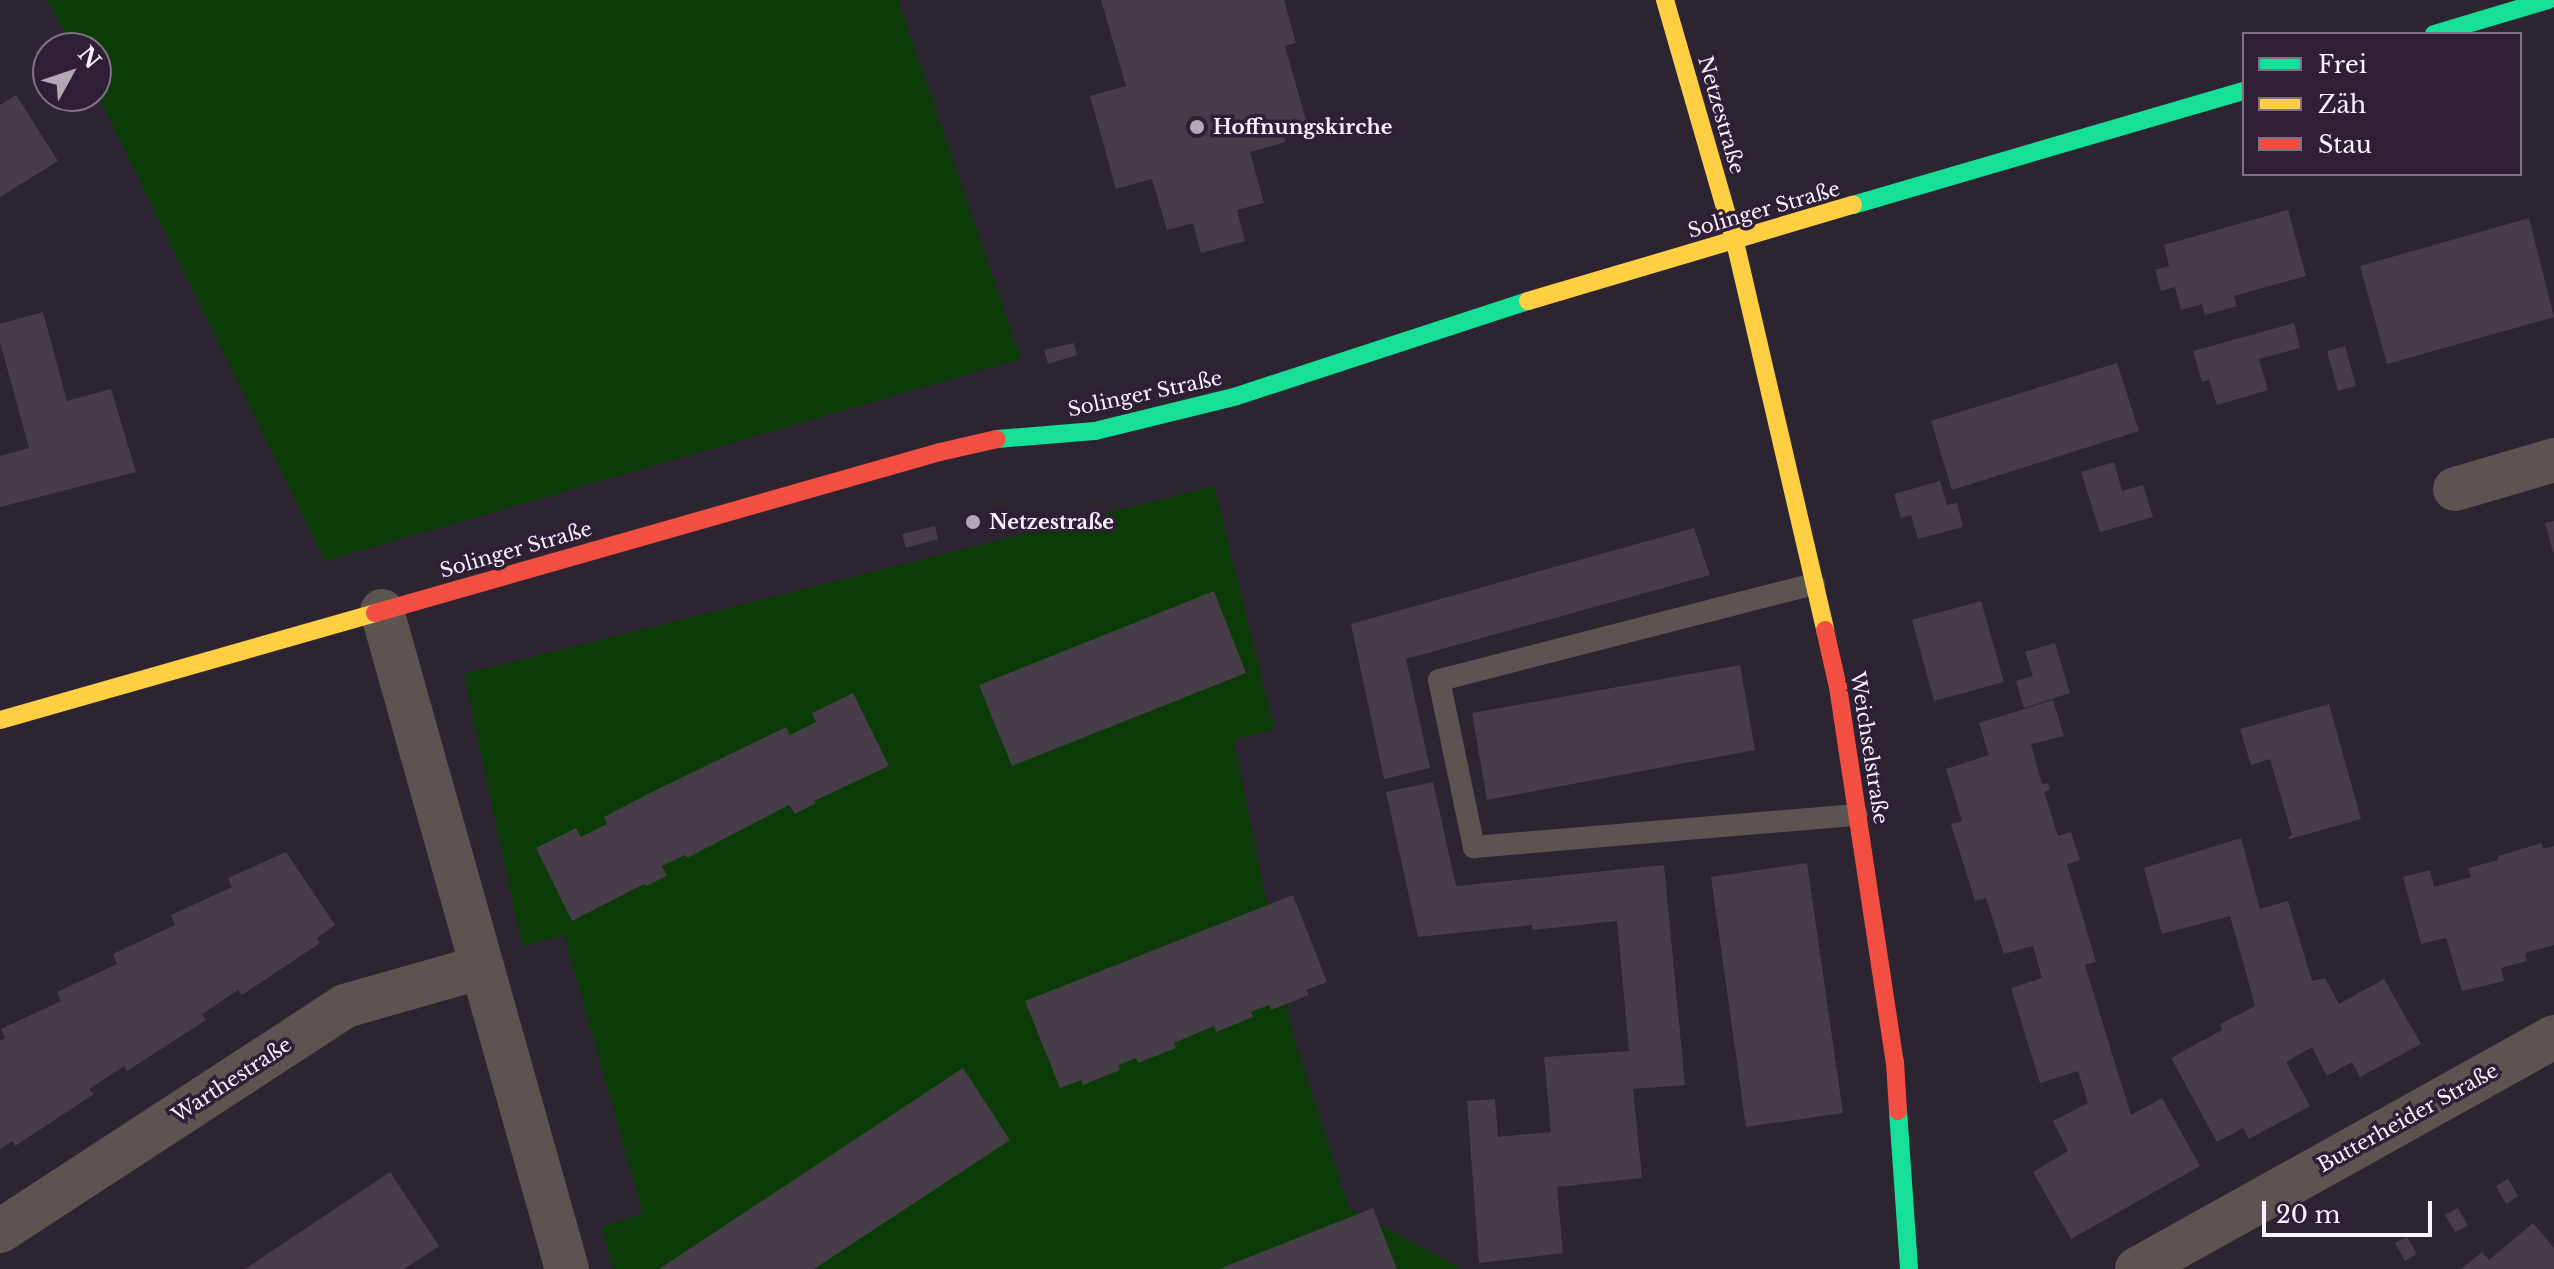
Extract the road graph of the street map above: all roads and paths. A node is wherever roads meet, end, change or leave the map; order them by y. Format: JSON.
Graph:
{"nodes":[{"id":1,"x":1665,"y":0,"type":"edge"},
{"id":2,"x":2548,"y":0,"type":"edge"},
{"id":3,"x":2441,"y":32,"type":"edge"},
{"id":4,"x":2242,"y":92,"type":"edge"},
{"id":5,"x":1735,"y":242,"type":"junction"},
{"id":6,"x":2554,"y":460,"type":"edge"},
{"id":7,"x":2455,"y":489,"type":"dead end"},
{"id":8,"x":1814,"y":584,"type":"junction"},
{"id":9,"x":382,"y":611,"type":"junction"},
{"id":10,"x":0,"y":720,"type":"edge"},
{"id":11,"x":1857,"y":815,"type":"junction"},
{"id":12,"x":482,"y":967,"type":"junction"},
{"id":13,"x":2554,"y":1037,"type":"edge"},
{"id":14,"x":0,"y":1231,"type":"edge"},
{"id":15,"x":567,"y":1269,"type":"edge"},
{"id":16,"x":1909,"y":1269,"type":"edge"},
{"id":17,"x":2137,"y":1269,"type":"edge"}],
"edges":[{"from":1,"to":5,"type":"main road","name":"Netzestraße"},
{"from":2,"to":3,"type":"main road"},
{"from":4,"to":5,"type":"main road","name":"Solinger Straße"},
{"from":5,"to":8,"type":"main road","name":"Weichselstraße"},
{"from":5,"to":9,"type":"main road","name":"Solinger Straße"},
{"from":6,"to":7,"type":"street"},
{"from":8,"to":11,"type":"main road","name":"Weichselstraße"},
{"from":8,"to":11,"type":"lane"},
{"from":9,"to":10,"type":"main road","name":"Solinger Straße"},
{"from":9,"to":12,"type":"street"},
{"from":11,"to":16,"type":"main road","name":"Weichselstraße"},
{"from":12,"to":14,"type":"street","name":"Warthestraße"},
{"from":12,"to":15,"type":"street"},
{"from":13,"to":17,"type":"street","name":"Butterheider Straße"}]}
